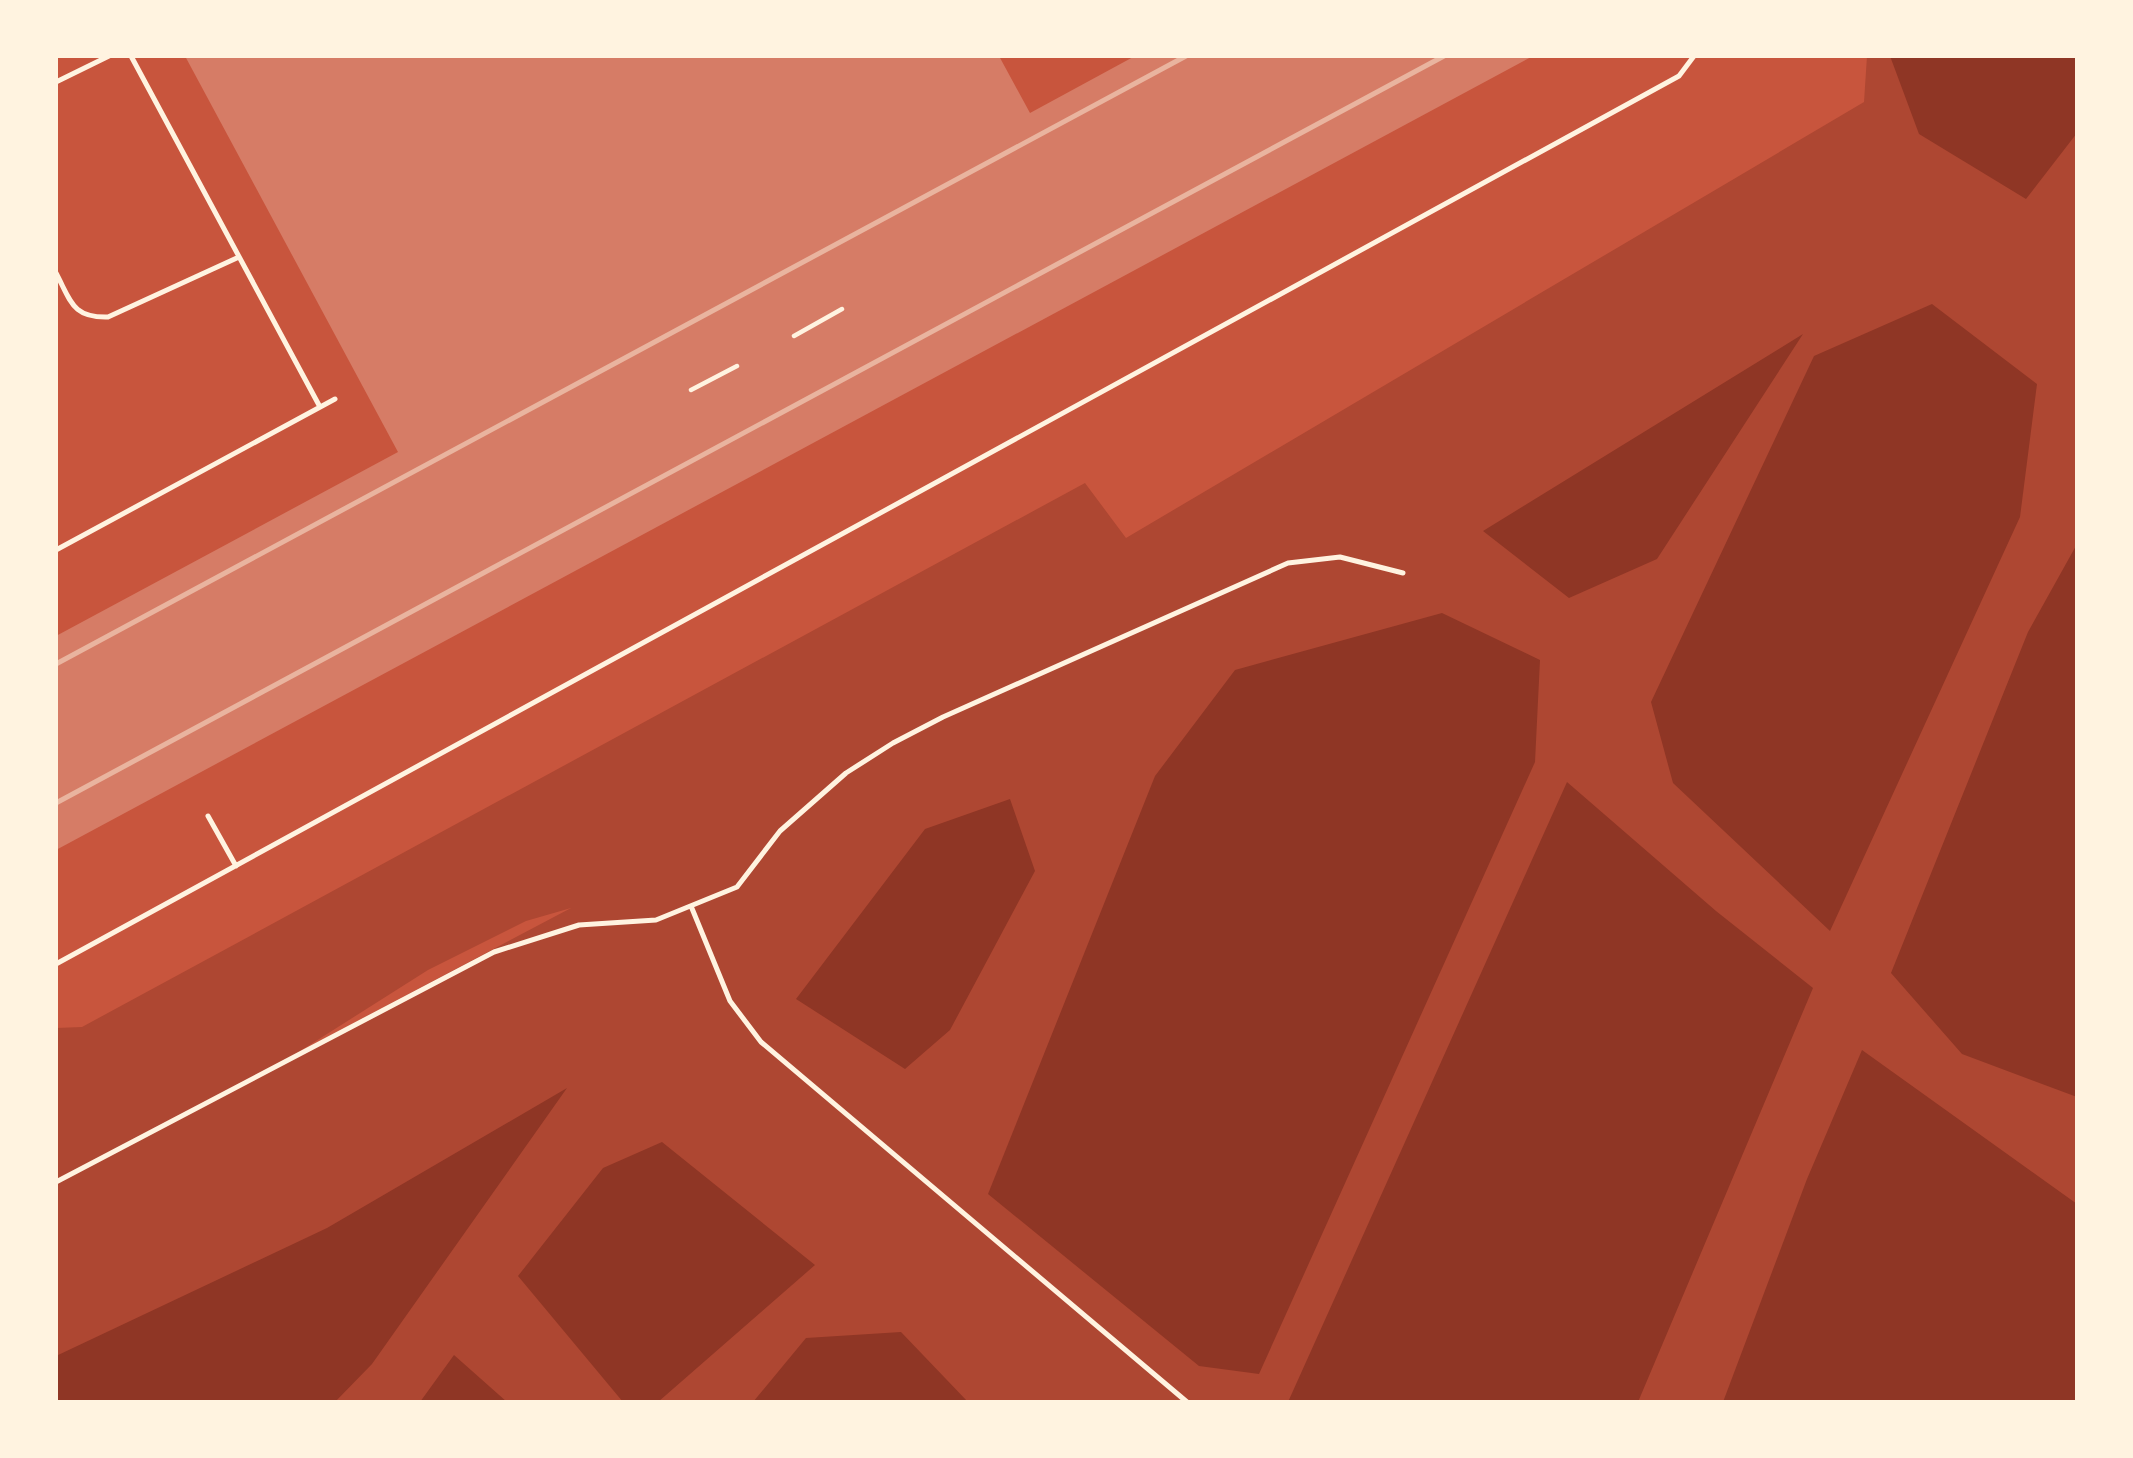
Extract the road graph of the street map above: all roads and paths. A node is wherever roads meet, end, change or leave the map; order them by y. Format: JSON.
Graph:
{"nodes":[{"id":1,"x":109,"y":56,"type":"edge"},
{"id":2,"x":131,"y":56,"type":"edge"},
{"id":3,"x":1694,"y":56,"type":"edge"},
{"id":4,"x":56,"y":82,"type":"edge"},
{"id":5,"x":239,"y":257,"type":"junction"},
{"id":6,"x":56,"y":273,"type":"edge"},
{"id":7,"x":842,"y":309,"type":"dead end"},
{"id":8,"x":794,"y":336,"type":"dead end"},
{"id":9,"x":737,"y":366,"type":"dead end"},
{"id":10,"x":691,"y":390,"type":"dead end"},
{"id":11,"x":335,"y":399,"type":"dead end"},
{"id":12,"x":320,"y":407,"type":"junction"},
{"id":13,"x":56,"y":550,"type":"edge"},
{"id":14,"x":1403,"y":573,"type":"dead end"},
{"id":15,"x":208,"y":816,"type":"dead end"},
{"id":16,"x":236,"y":866,"type":"junction"},
{"id":17,"x":691,"y":906,"type":"junction"},
{"id":18,"x":56,"y":964,"type":"edge"},
{"id":19,"x":56,"y":1182,"type":"edge"},
{"id":20,"x":1188,"y":1402,"type":"edge"}],
"edges":[{"from":1,"to":4,"type":"lane"},
{"from":2,"to":5,"type":"lane"},
{"from":3,"to":16,"type":"lane"},
{"from":5,"to":6,"type":"lane"},
{"from":5,"to":12,"type":"lane"},
{"from":7,"to":8,"type":"path"},
{"from":9,"to":10,"type":"path"},
{"from":11,"to":12,"type":"lane"},
{"from":12,"to":13,"type":"lane"},
{"from":14,"to":17,"type":"lane"},
{"from":15,"to":16,"type":"lane"},
{"from":16,"to":18,"type":"lane"},
{"from":17,"to":19,"type":"lane"},
{"from":17,"to":20,"type":"lane"}]}
